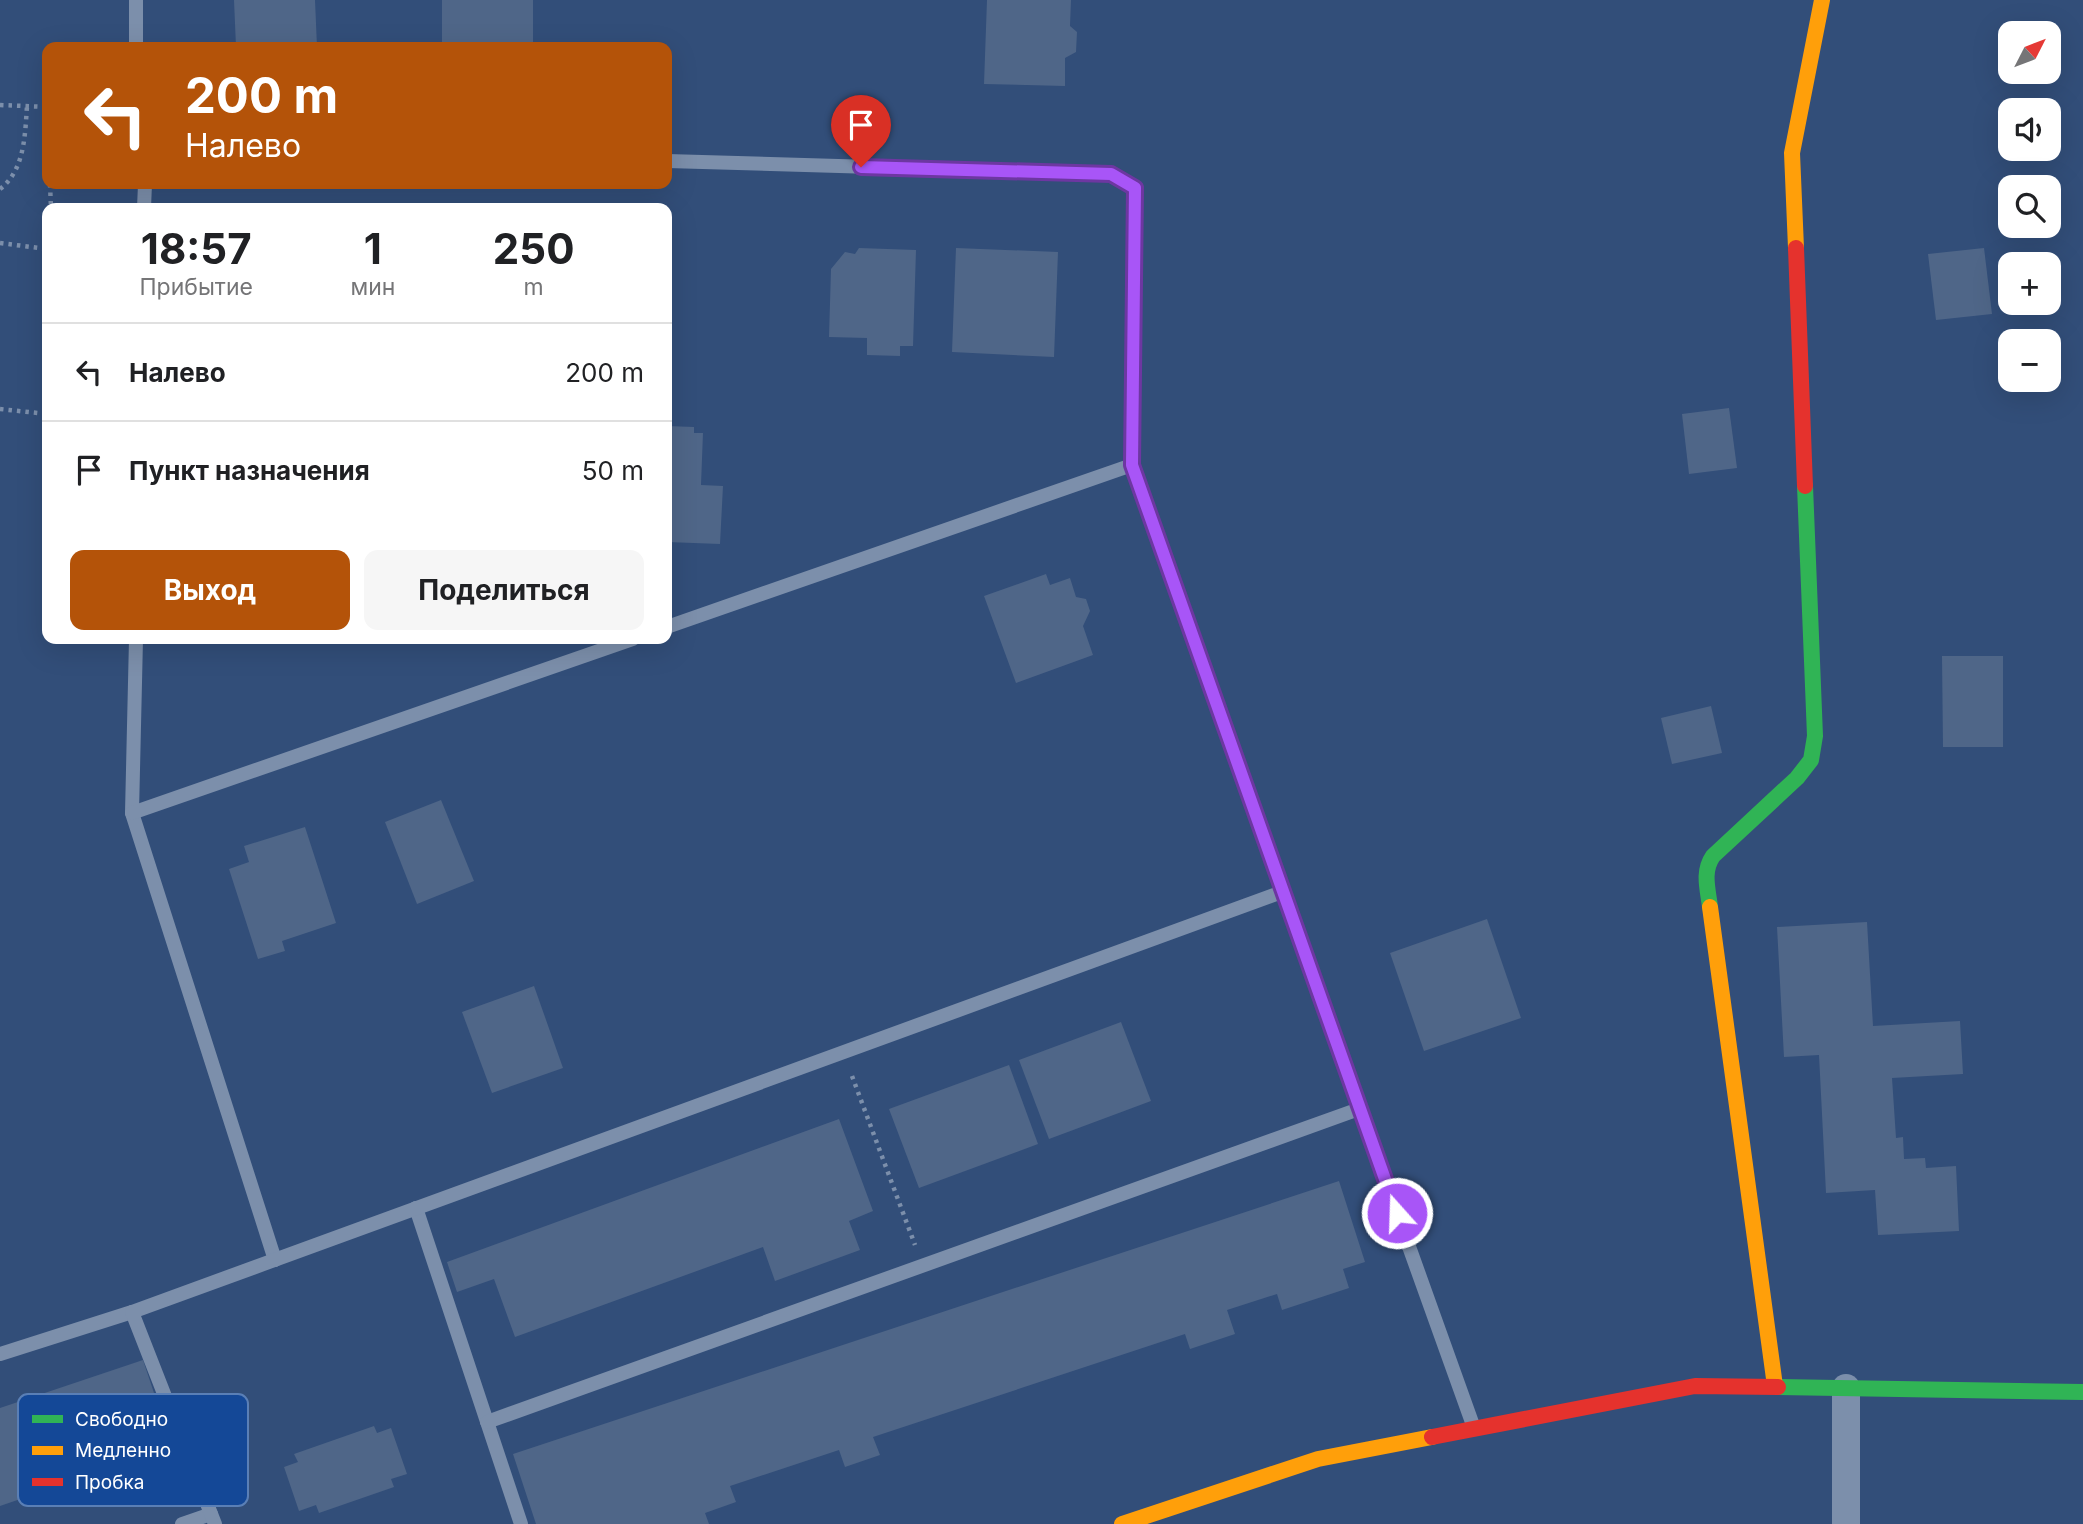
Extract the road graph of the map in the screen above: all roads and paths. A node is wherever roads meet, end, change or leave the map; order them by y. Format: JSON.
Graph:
{"nodes":[{"id":1,"x":136,"y":0,"type":"edge"},
{"id":2,"x":1822,"y":0,"type":"edge"},
{"id":3,"x":136,"y":42,"type":"edge"},
{"id":4,"x":0,"y":105,"type":"edge"},
{"id":5,"x":27,"y":106,"type":"junction"},
{"id":6,"x":42,"y":107,"type":"edge"},
{"id":7,"x":672,"y":161,"type":"edge"},
{"id":8,"x":0,"y":189,"type":"edge"},
{"id":9,"x":0,"y":243,"type":"edge"},
{"id":10,"x":42,"y":248,"type":"edge"},
{"id":11,"x":0,"y":409,"type":"edge"},
{"id":12,"x":42,"y":413,"type":"edge"},
{"id":13,"x":1132,"y":465,"type":"junction"},
{"id":14,"x":672,"y":625,"type":"edge"},
{"id":15,"x":136,"y":644,"type":"edge"},
{"id":16,"x":619,"y":644,"type":"edge"},
{"id":17,"x":132,"y":814,"type":"junction"},
{"id":18,"x":1282,"y":892,"type":"junction"},
{"id":19,"x":843,"y":1052,"type":"junction"},
{"id":20,"x":1359,"y":1109,"type":"junction"},
{"id":21,"x":416,"y":1208,"type":"junction"},
{"id":22,"x":275,"y":1260,"type":"junction"},
{"id":23,"x":923,"y":1265,"type":"junction"},
{"id":24,"x":132,"y":1312,"type":"junction"},
{"id":25,"x":0,"y":1354,"type":"edge"},
{"id":26,"x":1775,"y":1386,"type":"junction"},
{"id":27,"x":1846,"y":1388,"type":"junction"},
{"id":28,"x":2083,"y":1392,"type":"edge"},
{"id":29,"x":164,"y":1394,"type":"edge"},
{"id":30,"x":486,"y":1422,"type":"junction"},
{"id":31,"x":1474,"y":1429,"type":"junction"},
{"id":32,"x":213,"y":1519,"type":"edge"},
{"id":33,"x":182,"y":1524,"type":"edge"},
{"id":34,"x":521,"y":1524,"type":"edge"},
{"id":35,"x":1122,"y":1524,"type":"edge"},
{"id":36,"x":1846,"y":1524,"type":"edge"}],
"edges":[{"from":1,"to":3,"type":"lane"},
{"from":2,"to":26,"type":"street"},
{"from":4,"to":5,"type":"path"},
{"from":5,"to":6,"type":"path"},
{"from":5,"to":8,"type":"path"},
{"from":7,"to":13,"type":"lane"},
{"from":9,"to":10,"type":"path"},
{"from":11,"to":12,"type":"path"},
{"from":13,"to":14,"type":"lane"},
{"from":13,"to":18,"type":"lane"},
{"from":15,"to":17,"type":"lane"},
{"from":16,"to":17,"type":"lane"},
{"from":17,"to":22,"type":"lane"},
{"from":18,"to":19,"type":"lane"},
{"from":18,"to":20,"type":"lane"},
{"from":19,"to":21,"type":"lane"},
{"from":19,"to":23,"type":"path"},
{"from":20,"to":23,"type":"lane"},
{"from":20,"to":31,"type":"lane"},
{"from":21,"to":22,"type":"lane"},
{"from":21,"to":30,"type":"lane"},
{"from":22,"to":24,"type":"lane"},
{"from":23,"to":30,"type":"lane"},
{"from":24,"to":25,"type":"lane"},
{"from":24,"to":29,"type":"lane"},
{"from":26,"to":27,"type":"street"},
{"from":26,"to":31,"type":"street"},
{"from":27,"to":28,"type":"street"},
{"from":27,"to":36,"type":"street"},
{"from":30,"to":34,"type":"lane"},
{"from":31,"to":35,"type":"street"},
{"from":32,"to":33,"type":"lane"}]}
